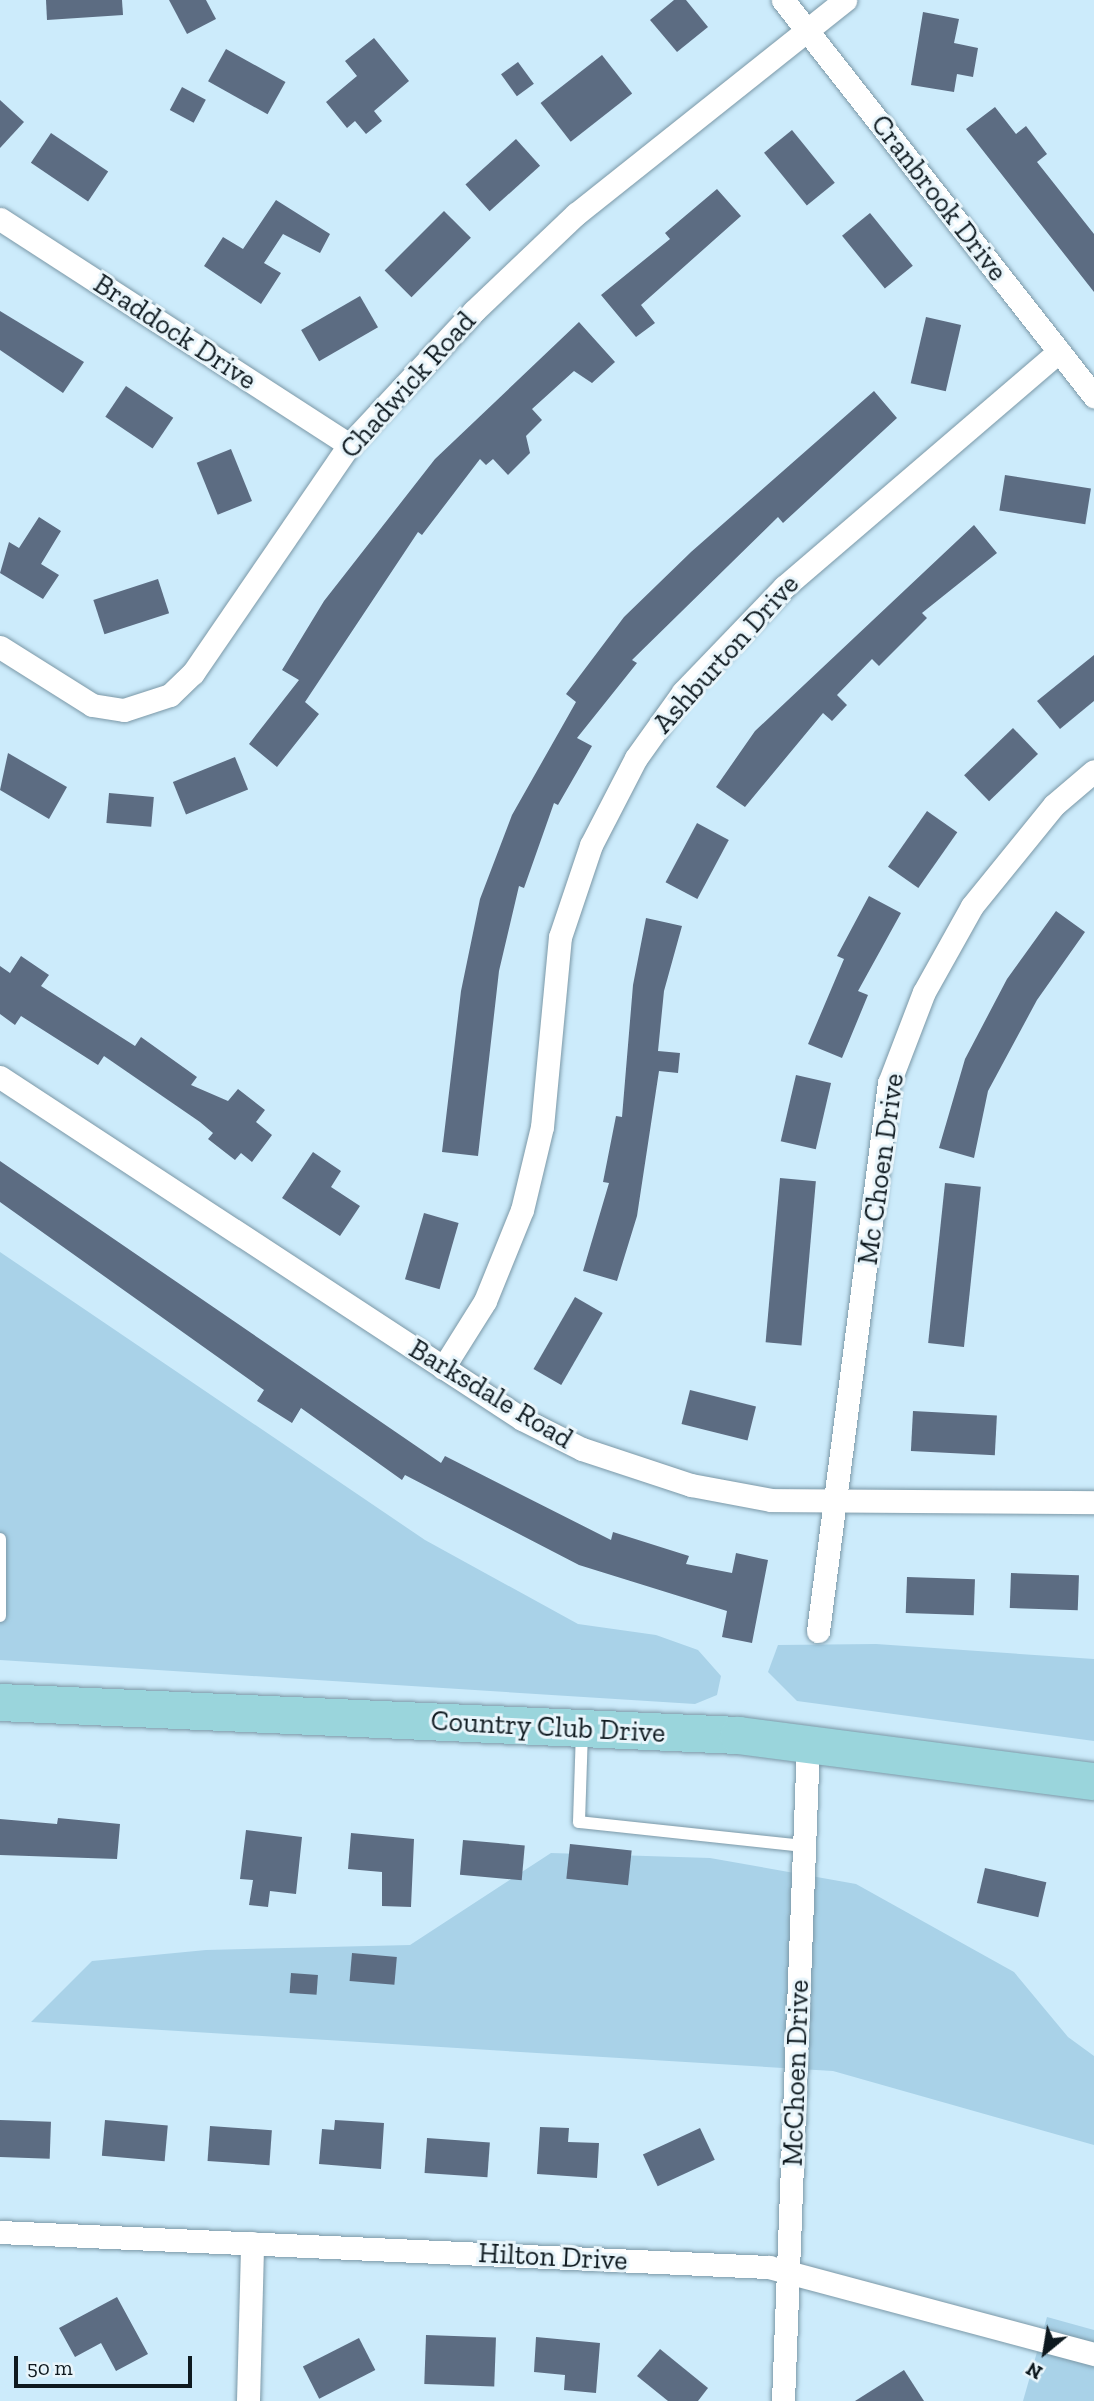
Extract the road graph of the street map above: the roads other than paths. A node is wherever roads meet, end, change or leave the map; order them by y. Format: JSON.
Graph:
{"nodes":[{"id":1,"x":783,"y":0,"type":"edge"},
{"id":2,"x":845,"y":0,"type":"edge"},
{"id":3,"x":807,"y":30,"type":"junction"},
{"id":4,"x":0,"y":219,"type":"edge"},
{"id":5,"x":1059,"y":351,"type":"junction"},
{"id":6,"x":1094,"y":396,"type":"edge"},
{"id":7,"x":349,"y":445,"type":"junction"},
{"id":8,"x":0,"y":647,"type":"edge"},
{"id":9,"x":1094,"y":771,"type":"edge"},
{"id":10,"x":0,"y":1077,"type":"edge"},
{"id":11,"x":443,"y":1368,"type":"junction"},
{"id":12,"x":1094,"y":1502,"type":"edge"},
{"id":13,"x":836,"y":1503,"type":"junction"},
{"id":14,"x":0,"y":1539,"type":"edge"},
{"id":15,"x":0,"y":1616,"type":"edge"},
{"id":16,"x":818,"y":1631,"type":"dead end"},
{"id":17,"x":0,"y":1702,"type":"edge"},
{"id":18,"x":582,"y":1728,"type":"junction"},
{"id":19,"x":808,"y":1744,"type":"junction"},
{"id":20,"x":1094,"y":1781,"type":"edge"},
{"id":21,"x":805,"y":1846,"type":"junction"},
{"id":22,"x":0,"y":2232,"type":"edge"},
{"id":23,"x":252,"y":2243,"type":"junction"},
{"id":24,"x":788,"y":2271,"type":"junction"},
{"id":25,"x":1094,"y":2354,"type":"edge"},
{"id":26,"x":248,"y":2401,"type":"edge"},
{"id":27,"x":783,"y":2401,"type":"edge"}],
"edges":[{"from":1,"to":3,"type":"street","name":"Cranbrook Drive"},
{"from":2,"to":3,"type":"street","name":"Chadwick Road"},
{"from":3,"to":5,"type":"street","name":"Cranbrook Drive"},
{"from":3,"to":7,"type":"street","name":"Chadwick Road"},
{"from":4,"to":7,"type":"street","name":"Braddock Drive"},
{"from":5,"to":6,"type":"street","name":"Cranbrook Drive"},
{"from":5,"to":11,"type":"street","name":"Ashburton Drive"},
{"from":7,"to":8,"type":"street","name":"Chadwick Road"},
{"from":9,"to":13,"type":"street","name":"Mc Choen Drive"},
{"from":10,"to":11,"type":"street","name":"Barksdale Road"},
{"from":11,"to":13,"type":"street","name":"Barksdale Road"},
{"from":12,"to":13,"type":"street","name":"Barksdale Road"},
{"from":13,"to":16,"type":"street","name":"Mc Choen Drive"},
{"from":14,"to":15,"type":"lane"},
{"from":17,"to":18,"type":"main road","name":"Country Club Drive"},
{"from":18,"to":19,"type":"main road","name":"Country Club Drive"},
{"from":18,"to":21,"type":"lane"},
{"from":19,"to":20,"type":"main road","name":"Country Club Drive"},
{"from":19,"to":21,"type":"street","name":"McChoen Drive"},
{"from":21,"to":24,"type":"street","name":"McChoen Drive"},
{"from":22,"to":23,"type":"street","name":"Hilton Drive"},
{"from":23,"to":24,"type":"street","name":"Hilton Drive"},
{"from":23,"to":26,"type":"street"},
{"from":24,"to":25,"type":"street","name":"Hilton Drive"},
{"from":24,"to":27,"type":"street","name":"McChoen Drive"}]}
